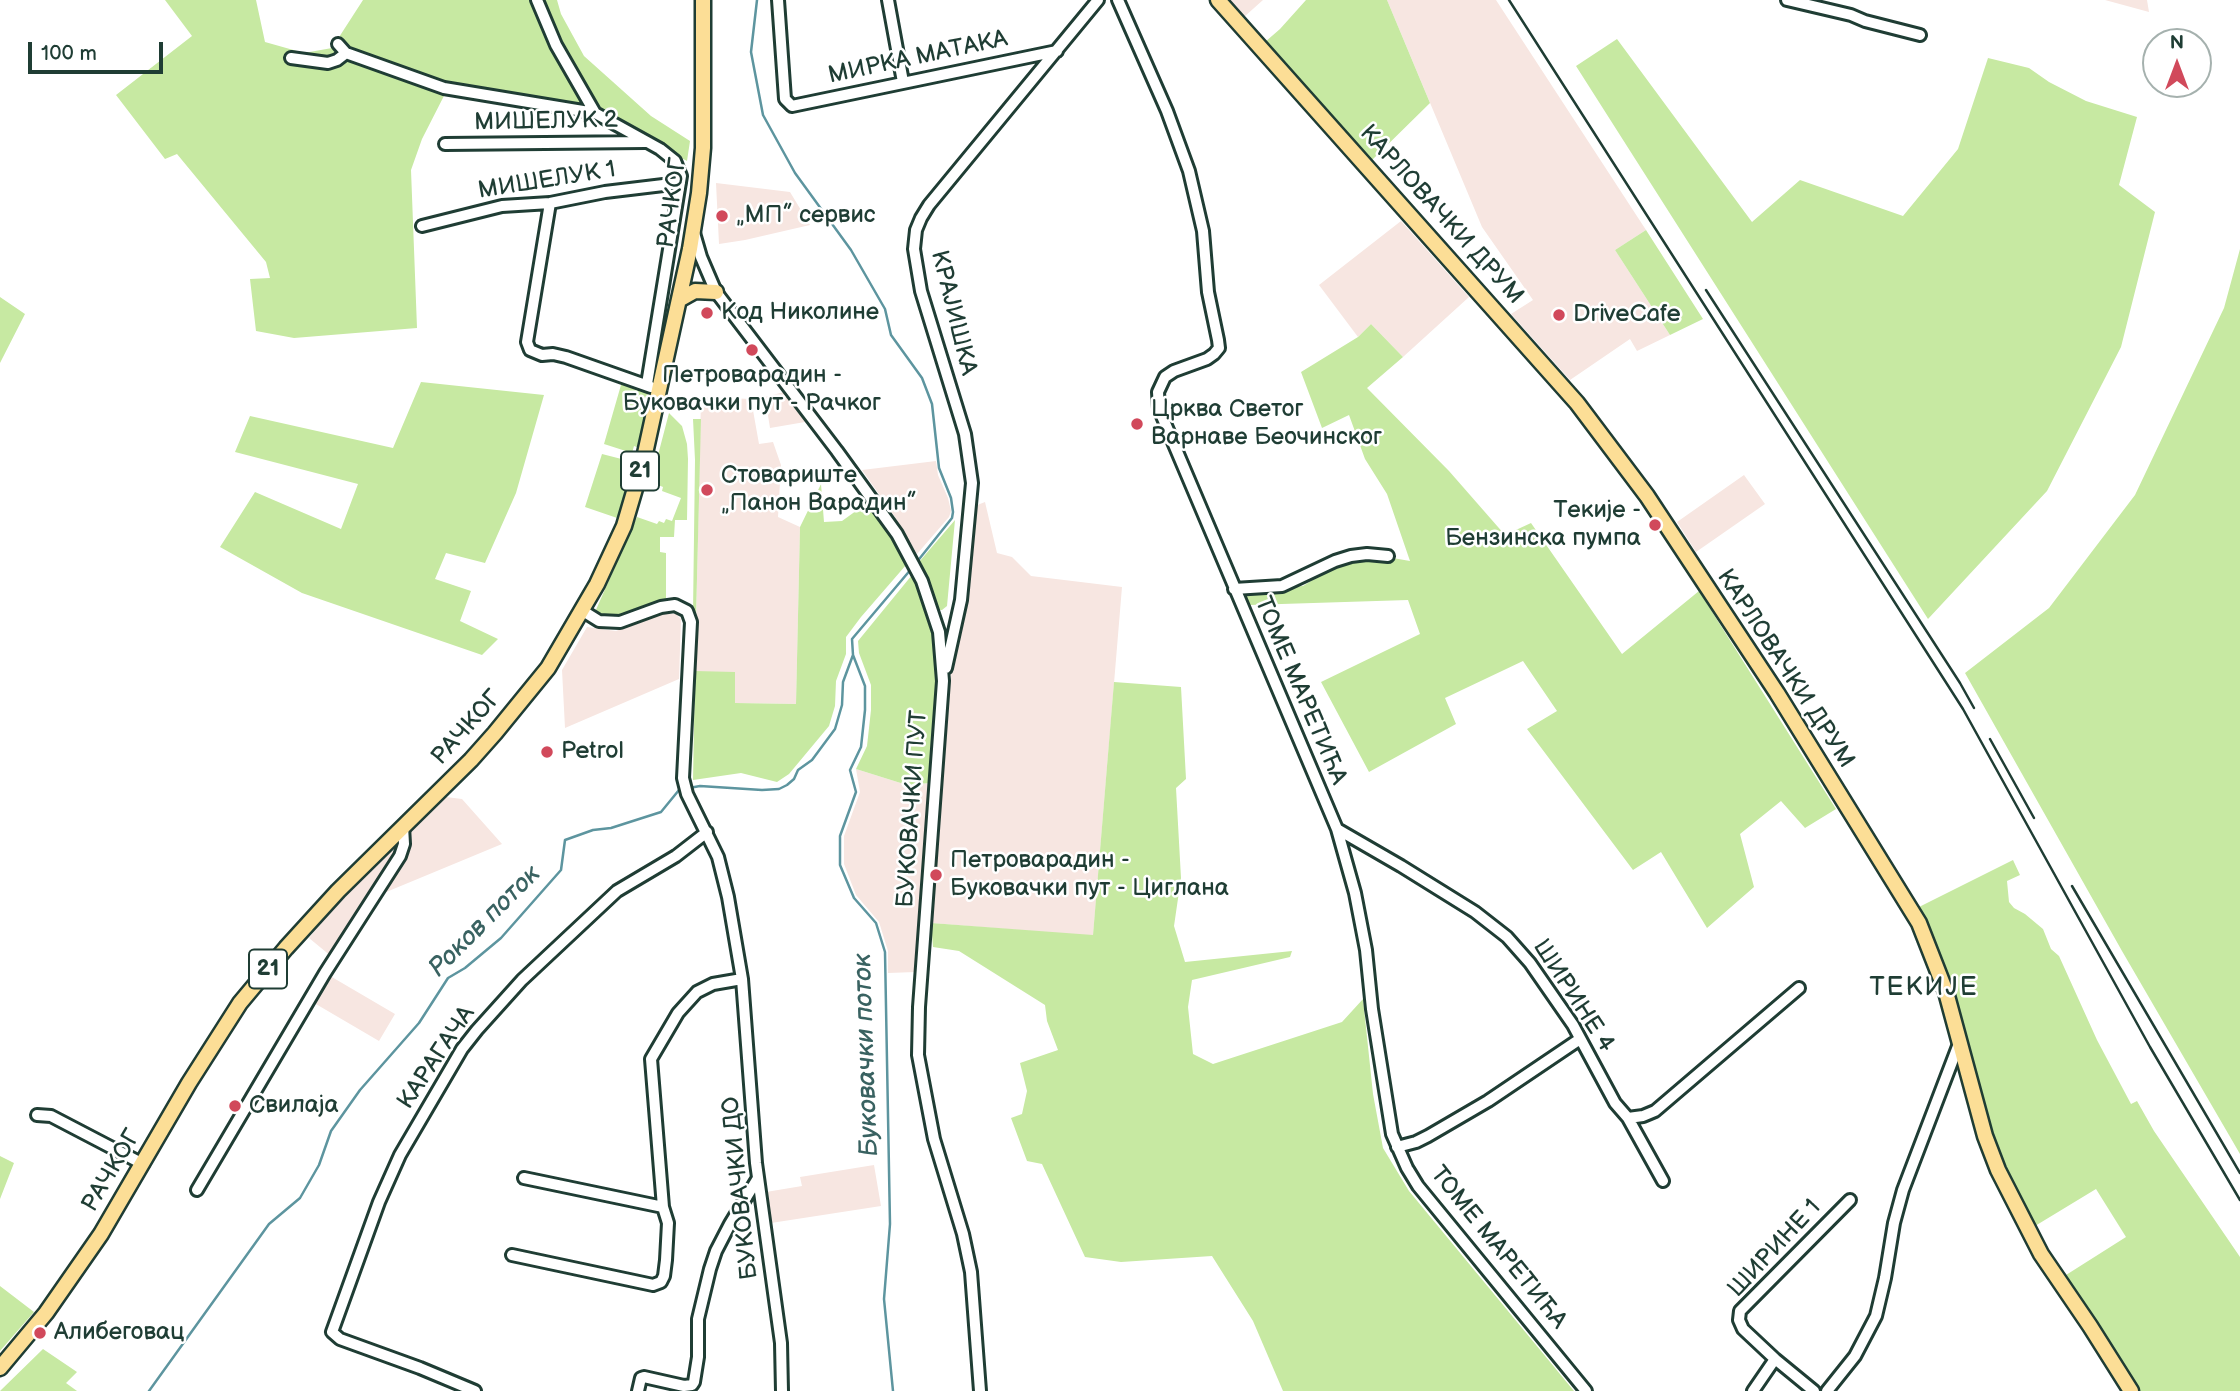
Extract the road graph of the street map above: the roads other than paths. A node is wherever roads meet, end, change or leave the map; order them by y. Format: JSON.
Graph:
{"nodes":[{"id":1,"x":537,"y":0,"type":"edge"},
{"id":2,"x":703,"y":0,"type":"edge"},
{"id":3,"x":778,"y":0,"type":"edge"},
{"id":4,"x":888,"y":0,"type":"edge"},
{"id":5,"x":1098,"y":0,"type":"edge"},
{"id":6,"x":1118,"y":0,"type":"edge"},
{"id":7,"x":1218,"y":0,"type":"edge"},
{"id":8,"x":1787,"y":0,"type":"edge"},
{"id":9,"x":1920,"y":35,"type":"dead end"},
{"id":10,"x":1056,"y":51,"type":"junction"},
{"id":11,"x":291,"y":58,"type":"dead end"},
{"id":12,"x":903,"y":82,"type":"junction"},
{"id":13,"x":595,"y":113,"type":"junction"},
{"id":14,"x":648,"y":142,"type":"junction"},
{"id":15,"x":445,"y":144,"type":"dead end"},
{"id":16,"x":680,"y":183,"type":"junction"},
{"id":17,"x":550,"y":203,"type":"junction"},
{"id":18,"x":422,"y":226,"type":"dead end"},
{"id":19,"x":693,"y":228,"type":"junction"},
{"id":20,"x":716,"y":292,"type":"junction"},
{"id":21,"x":679,"y":300,"type":"junction"},
{"id":22,"x":653,"y":388,"type":"junction"},
{"id":23,"x":1388,"y":556,"type":"dead end"},
{"id":24,"x":1234,"y":589,"type":"junction"},
{"id":25,"x":583,"y":611,"type":"junction"},
{"id":26,"x":959,"y":613,"type":"junction"},
{"id":27,"x":934,"y":616,"type":"junction"},
{"id":28,"x":943,"y":681,"type":"junction"},
{"id":29,"x":403,"y":826,"type":"junction"},
{"id":30,"x":1336,"y":829,"type":"junction"},
{"id":31,"x":707,"y":832,"type":"junction"},
{"id":32,"x":742,"y":979,"type":"junction"},
{"id":33,"x":1799,"y":988,"type":"dead end"},
{"id":34,"x":1580,"y":1039,"type":"junction"},
{"id":35,"x":1960,"y":1041,"type":"junction"},
{"id":36,"x":37,"y":1115,"type":"dead end"},
{"id":37,"x":1628,"y":1118,"type":"junction"},
{"id":38,"x":1397,"y":1147,"type":"junction"},
{"id":39,"x":144,"y":1164,"type":"junction"},
{"id":40,"x":524,"y":1178,"type":"dead end"},
{"id":41,"x":758,"y":1178,"type":"junction"},
{"id":42,"x":1663,"y":1181,"type":"dead end"},
{"id":43,"x":197,"y":1190,"type":"dead end"},
{"id":44,"x":1850,"y":1200,"type":"dead end"},
{"id":45,"x":663,"y":1207,"type":"junction"},
{"id":46,"x":512,"y":1255,"type":"dead end"},
{"id":47,"x":1775,"y":1359,"type":"junction"},
{"id":48,"x":0,"y":1368,"type":"edge"},
{"id":49,"x":475,"y":1391,"type":"edge"},
{"id":50,"x":638,"y":1391,"type":"edge"},
{"id":51,"x":782,"y":1391,"type":"edge"},
{"id":52,"x":980,"y":1391,"type":"edge"},
{"id":53,"x":1586,"y":1391,"type":"edge"},
{"id":54,"x":1753,"y":1391,"type":"edge"},
{"id":55,"x":1814,"y":1391,"type":"edge"},
{"id":56,"x":1827,"y":1391,"type":"edge"},
{"id":57,"x":2131,"y":1391,"type":"edge"}],
"edges":[{"from":1,"to":13,"type":"street"},
{"from":2,"to":19,"type":"main road","name":"РАЧКОГ","number":"21"},
{"from":3,"to":12,"type":"street","name":"МИРКА МАТАКА"},
{"from":4,"to":12,"type":"street"},
{"from":5,"to":10,"type":"street","name":"КРАЈИШКА"},
{"from":6,"to":24,"type":"street","name":"ТОМЕ МАРЕТИЋА"},
{"from":7,"to":35,"type":"main road","name":"КАРЛОВАЧКИ ДРУМ"},
{"from":8,"to":9,"type":"street"},
{"from":10,"to":12,"type":"street","name":"МИРКА МАТАКА"},
{"from":10,"to":26,"type":"street","name":"КРАЈИШКА"},
{"from":11,"to":13,"type":"street"},
{"from":13,"to":14,"type":"street"},
{"from":14,"to":15,"type":"street","name":"МИШЕЛУК 2"},
{"from":14,"to":16,"type":"street"},
{"from":16,"to":17,"type":"street","name":"МИШЕЛУК 1"},
{"from":16,"to":22,"type":"street"},
{"from":17,"to":18,"type":"street","name":"МИШЕЛУК 1"},
{"from":17,"to":22,"type":"street"},
{"from":19,"to":20,"type":"street","name":"БУКОВАЧКИ ПУТ"},
{"from":19,"to":21,"type":"main road","name":"РАЧКОГ","number":"21"},
{"from":20,"to":21,"type":"main road"},
{"from":20,"to":27,"type":"street","name":"БУКОВАЧКИ ПУТ"},
{"from":21,"to":22,"type":"main road","name":"РАЧКОГ","number":"21"},
{"from":22,"to":25,"type":"main road","name":"РАЧКОГ","number":"21"},
{"from":23,"to":24,"type":"street"},
{"from":24,"to":30,"type":"street","name":"ТОМЕ МАРЕТИЋА"},
{"from":25,"to":29,"type":"main road","name":"РАЧКОГ","number":"21"},
{"from":25,"to":31,"type":"street","name":"БУКОВАЧКИ ДО"},
{"from":26,"to":27,"type":"street"},
{"from":26,"to":28,"type":"street","name":"КРАЈИШКА"},
{"from":27,"to":28,"type":"street","name":"БУКОВАЧКИ ПУТ"},
{"from":28,"to":52,"type":"street","name":"БУКОВАЧКИ ПУТ"},
{"from":29,"to":39,"type":"main road","name":"РАЧКОГ","number":"21"},
{"from":29,"to":43,"type":"street"},
{"from":30,"to":34,"type":"street","name":"ШИРИНЕ 4"},
{"from":30,"to":38,"type":"street","name":"ТОМЕ МАРЕТИЋА"},
{"from":31,"to":32,"type":"street","name":"БУКОВАЧКИ ДО"},
{"from":31,"to":49,"type":"street","name":"КАРАГАЧА"},
{"from":32,"to":41,"type":"street","name":"БУКОВАЧКИ ДО"},
{"from":32,"to":45,"type":"street"},
{"from":33,"to":37,"type":"street"},
{"from":34,"to":37,"type":"street","name":"ШИРИНЕ 4"},
{"from":34,"to":38,"type":"street"},
{"from":35,"to":56,"type":"street"},
{"from":35,"to":57,"type":"main road","name":"КАРЛОВАЧКИ ДРУМ"},
{"from":36,"to":39,"type":"street"},
{"from":37,"to":42,"type":"street","name":"ШИРИНЕ 4"},
{"from":38,"to":53,"type":"street","name":"ТОМЕ МАРЕТИЋА"},
{"from":39,"to":48,"type":"main road","name":"РАЧКОГ","number":"21"},
{"from":40,"to":45,"type":"street"},
{"from":41,"to":50,"type":"street"},
{"from":41,"to":51,"type":"street","name":"БУКОВАЧКИ ДО"},
{"from":44,"to":47,"type":"street","name":"ШИРИНЕ 1"},
{"from":45,"to":46,"type":"street"},
{"from":47,"to":54,"type":"street"},
{"from":47,"to":55,"type":"street"}]}
